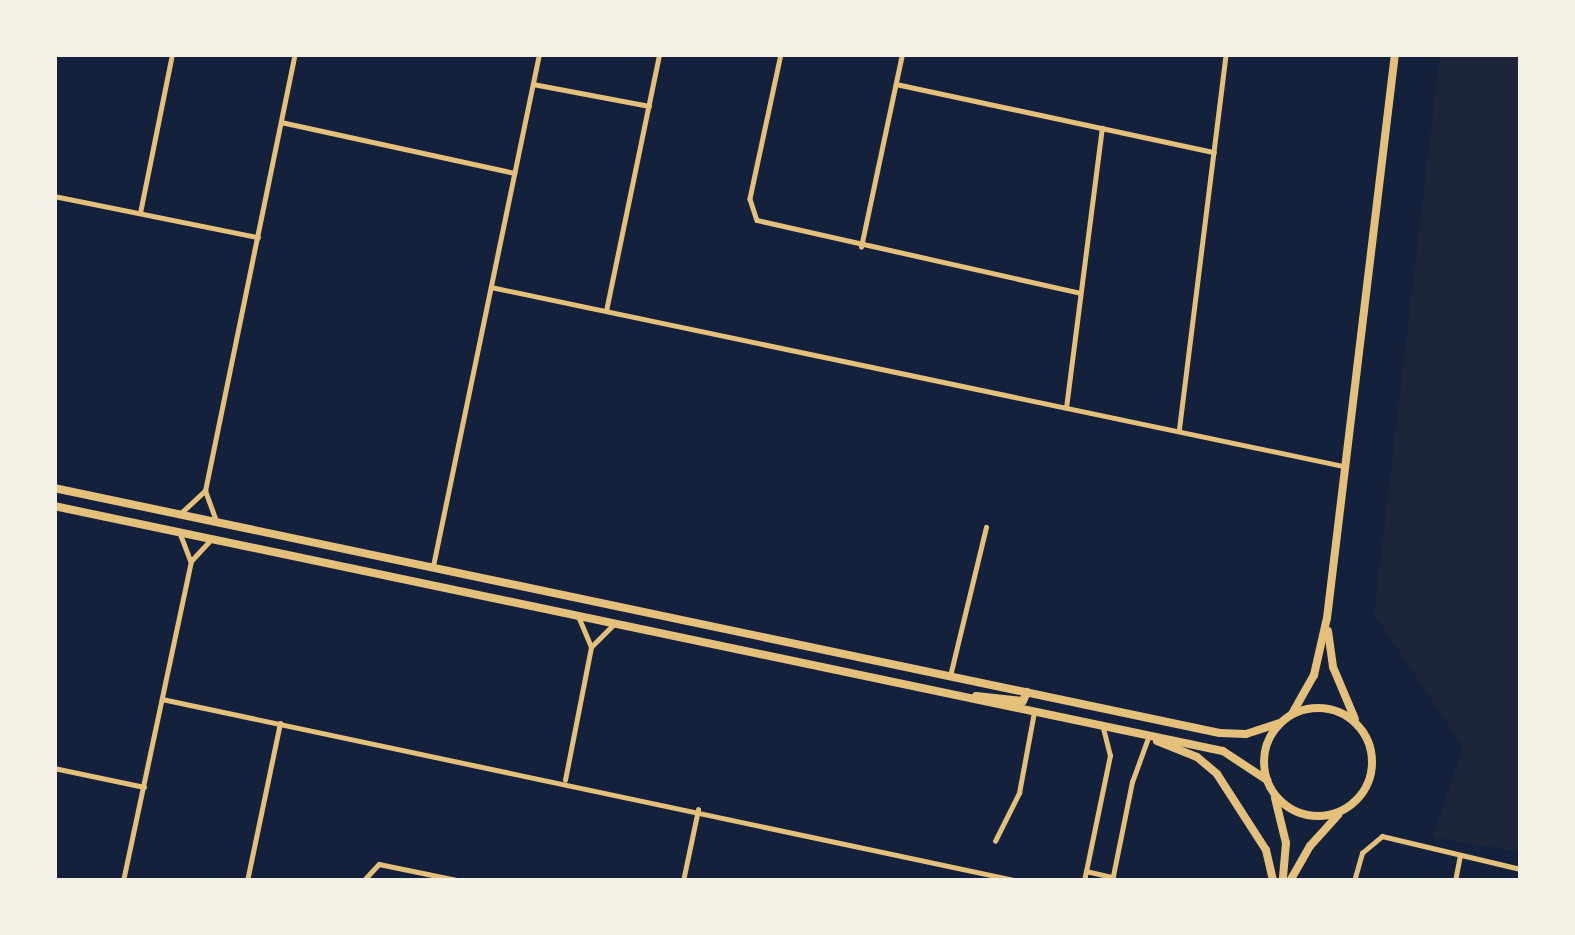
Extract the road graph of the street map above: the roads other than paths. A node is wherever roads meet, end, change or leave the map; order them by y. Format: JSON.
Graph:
{"nodes":[{"id":1,"x":172,"y":54,"type":"edge"},
{"id":2,"x":296,"y":54,"type":"edge"},
{"id":3,"x":539,"y":54,"type":"edge"},
{"id":4,"x":659,"y":54,"type":"edge"},
{"id":5,"x":781,"y":54,"type":"edge"},
{"id":6,"x":902,"y":54,"type":"edge"},
{"id":7,"x":1226,"y":54,"type":"edge"},
{"id":8,"x":1395,"y":54,"type":"edge"},
{"id":9,"x":533,"y":84,"type":"junction"},
{"id":10,"x":896,"y":84,"type":"junction"},
{"id":11,"x":649,"y":106,"type":"junction"},
{"id":12,"x":281,"y":122,"type":"junction"},
{"id":13,"x":1102,"y":128,"type":"junction"},
{"id":14,"x":1214,"y":152,"type":"junction"},
{"id":15,"x":515,"y":173,"type":"junction"},
{"id":16,"x":54,"y":196,"type":"edge"},
{"id":17,"x":140,"y":213,"type":"junction"},
{"id":18,"x":258,"y":237,"type":"junction"},
{"id":19,"x":861,"y":247,"type":"junction"},
{"id":20,"x":491,"y":287,"type":"junction"},
{"id":21,"x":1081,"y":293,"type":"junction"},
{"id":22,"x":606,"y":311,"type":"junction"},
{"id":23,"x":1066,"y":408,"type":"junction"},
{"id":24,"x":1178,"y":431,"type":"junction"},
{"id":25,"x":1345,"y":466,"type":"junction"},
{"id":26,"x":54,"y":488,"type":"edge"},
{"id":27,"x":205,"y":490,"type":"junction"},
{"id":28,"x":54,"y":506,"type":"edge"},
{"id":29,"x":181,"y":513,"type":"junction"},
{"id":30,"x":216,"y":521,"type":"junction"},
{"id":31,"x":986,"y":527,"type":"dead end"},
{"id":32,"x":177,"y":528,"type":"junction"},
{"id":33,"x":220,"y":538,"type":"junction"},
{"id":34,"x":191,"y":562,"type":"junction"},
{"id":35,"x":433,"y":566,"type":"junction"},
{"id":36,"x":577,"y":616,"type":"junction"},
{"id":37,"x":1327,"y":618,"type":"junction"},
{"id":38,"x":615,"y":624,"type":"junction"},
{"id":39,"x":591,"y":647,"type":"junction"},
{"id":40,"x":950,"y":676,"type":"junction"},
{"id":41,"x":1027,"y":692,"type":"junction"},
{"id":42,"x":969,"y":697,"type":"junction"},
{"id":43,"x":162,"y":699,"type":"junction"},
{"id":44,"x":1034,"y":712,"type":"junction"},
{"id":45,"x":1292,"y":714,"type":"junction"},
{"id":46,"x":280,"y":723,"type":"junction"},
{"id":47,"x":1280,"y":723,"type":"junction"},
{"id":48,"x":1358,"y":725,"type":"junction"},
{"id":49,"x":1103,"y":728,"type":"junction"},
{"id":50,"x":1152,"y":739,"type":"junction"},
{"id":51,"x":54,"y":768,"type":"edge"},
{"id":52,"x":565,"y":780,"type":"junction"},
{"id":53,"x":1267,"y":780,"type":"junction"},
{"id":54,"x":143,"y":787,"type":"junction"},
{"id":55,"x":1273,"y":791,"type":"junction"},
{"id":56,"x":698,"y":810,"type":"junction"},
{"id":57,"x":1344,"y":810,"type":"junction"},
{"id":58,"x":995,"y":841,"type":"dead end"},
{"id":59,"x":1460,"y":856,"type":"junction"},
{"id":60,"x":1521,"y":869,"type":"edge"},
{"id":61,"x":1086,"y":871,"type":"junction"},
{"id":62,"x":1112,"y":879,"type":"edge"},
{"id":63,"x":123,"y":881,"type":"edge"},
{"id":64,"x":248,"y":881,"type":"edge"},
{"id":65,"x":363,"y":881,"type":"edge"},
{"id":66,"x":462,"y":881,"type":"edge"},
{"id":67,"x":683,"y":881,"type":"edge"},
{"id":68,"x":1019,"y":881,"type":"edge"},
{"id":69,"x":1084,"y":881,"type":"edge"},
{"id":70,"x":1273,"y":881,"type":"edge"},
{"id":71,"x":1287,"y":881,"type":"edge"},
{"id":72,"x":1354,"y":881,"type":"edge"},
{"id":73,"x":1455,"y":881,"type":"edge"}],
"edges":[{"from":1,"to":17,"type":"street"},
{"from":2,"to":12,"type":"street"},
{"from":3,"to":9,"type":"street"},
{"from":4,"to":11,"type":"street"},
{"from":5,"to":19,"type":"street"},
{"from":6,"to":10,"type":"street"},
{"from":7,"to":14,"type":"street"},
{"from":8,"to":25,"type":"main road"},
{"from":9,"to":11,"type":"street"},
{"from":9,"to":15,"type":"street"},
{"from":10,"to":13,"type":"street"},
{"from":10,"to":19,"type":"street"},
{"from":11,"to":22,"type":"street"},
{"from":12,"to":15,"type":"street"},
{"from":12,"to":18,"type":"street"},
{"from":13,"to":14,"type":"street"},
{"from":13,"to":21,"type":"street"},
{"from":14,"to":24,"type":"street"},
{"from":15,"to":20,"type":"street"},
{"from":16,"to":17,"type":"street"},
{"from":17,"to":18,"type":"street"},
{"from":18,"to":27,"type":"street"},
{"from":19,"to":21,"type":"street"},
{"from":20,"to":22,"type":"street"},
{"from":20,"to":35,"type":"street"},
{"from":21,"to":23,"type":"street"},
{"from":22,"to":23,"type":"street"},
{"from":23,"to":24,"type":"street"},
{"from":24,"to":25,"type":"street"},
{"from":25,"to":37,"type":"main road"},
{"from":26,"to":29,"type":"main road"},
{"from":27,"to":29,"type":"street"},
{"from":27,"to":30,"type":"street"},
{"from":28,"to":32,"type":"main road"},
{"from":29,"to":30,"type":"main road"},
{"from":30,"to":35,"type":"main road"},
{"from":31,"to":40,"type":"street"},
{"from":32,"to":33,"type":"main road"},
{"from":32,"to":34,"type":"street"},
{"from":33,"to":34,"type":"street"},
{"from":33,"to":36,"type":"main road"},
{"from":34,"to":43,"type":"street"},
{"from":35,"to":40,"type":"main road"},
{"from":36,"to":38,"type":"main road"},
{"from":36,"to":39,"type":"street"},
{"from":37,"to":45,"type":"main road"},
{"from":37,"to":48,"type":"main road"},
{"from":38,"to":39,"type":"street"},
{"from":38,"to":42,"type":"main road"},
{"from":39,"to":52,"type":"street"},
{"from":40,"to":41,"type":"main road"},
{"from":41,"to":42,"type":"main road"},
{"from":41,"to":47,"type":"main road"},
{"from":42,"to":44,"type":"main road"},
{"from":43,"to":46,"type":"street"},
{"from":43,"to":54,"type":"street"},
{"from":44,"to":49,"type":"main road"},
{"from":44,"to":58,"type":"street"},
{"from":45,"to":47,"type":"main road"},
{"from":45,"to":48,"type":"main road"},
{"from":46,"to":52,"type":"street"},
{"from":46,"to":64,"type":"street"},
{"from":47,"to":53,"type":"main road"},
{"from":48,"to":57,"type":"main road"},
{"from":49,"to":50,"type":"main road"},
{"from":49,"to":61,"type":"street"},
{"from":50,"to":53,"type":"main road"},
{"from":50,"to":62,"type":"street"},
{"from":50,"to":70,"type":"main road"},
{"from":51,"to":54,"type":"street"},
{"from":52,"to":56,"type":"street"},
{"from":53,"to":55,"type":"main road"},
{"from":54,"to":63,"type":"street"},
{"from":55,"to":57,"type":"main road"},
{"from":55,"to":71,"type":"main road"},
{"from":56,"to":67,"type":"street"},
{"from":56,"to":68,"type":"street"},
{"from":57,"to":71,"type":"main road"},
{"from":59,"to":60,"type":"street"},
{"from":59,"to":72,"type":"street"},
{"from":59,"to":73,"type":"street"},
{"from":61,"to":62,"type":"street"},
{"from":61,"to":69,"type":"street"},
{"from":65,"to":66,"type":"street"}]}
